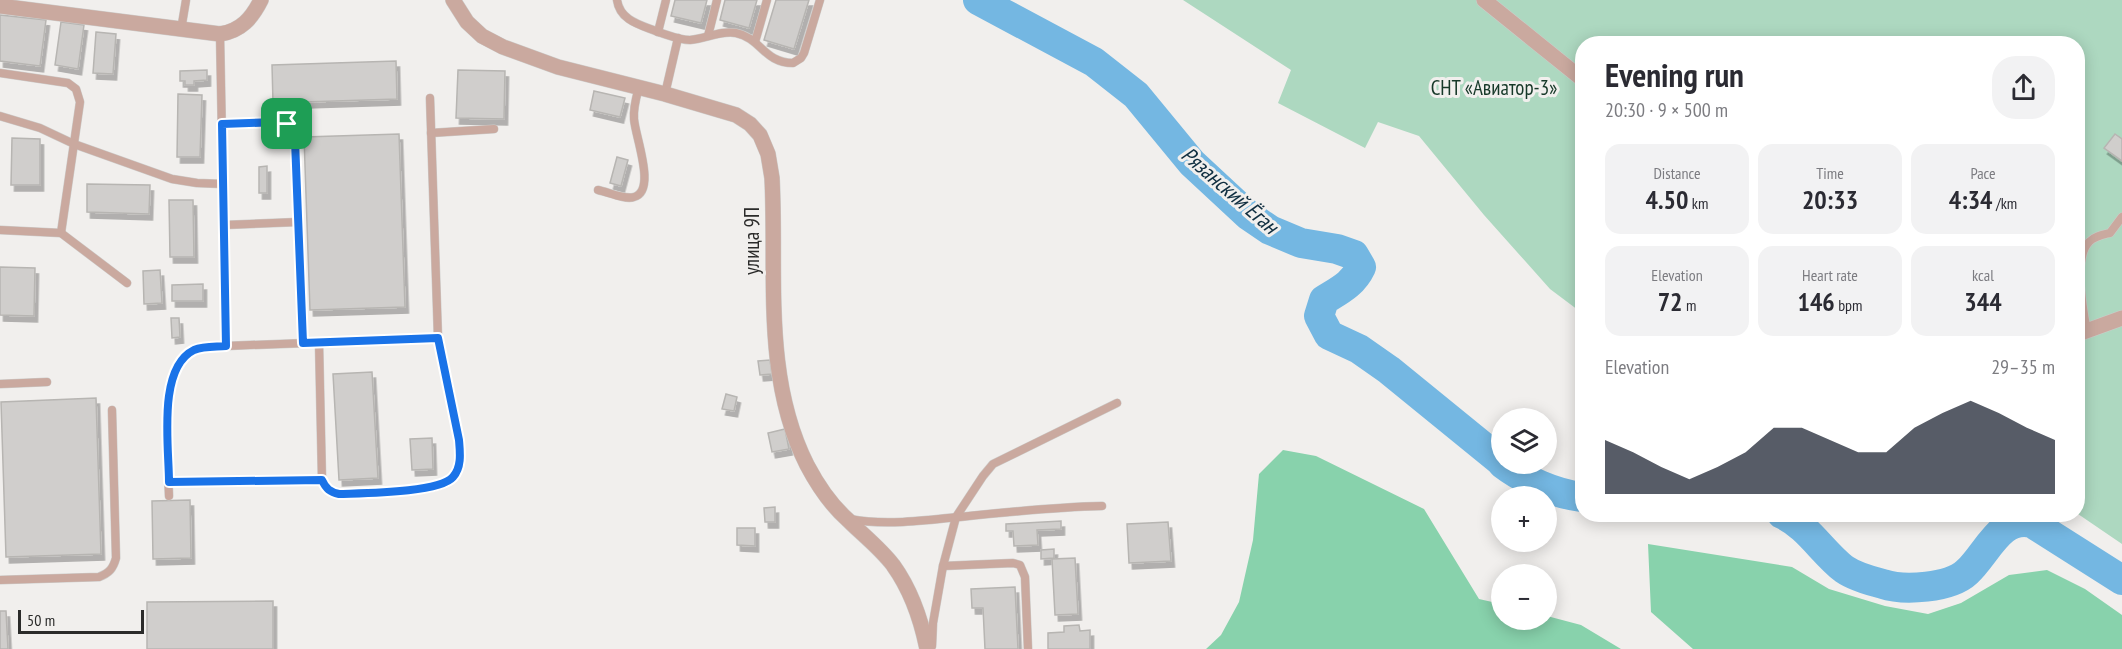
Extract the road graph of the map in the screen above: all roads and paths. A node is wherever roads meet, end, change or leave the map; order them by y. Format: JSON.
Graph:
{"nodes":[{"id":1,"x":186,"y":0,"type":"edge"},
{"id":2,"x":261,"y":0,"type":"edge"},
{"id":3,"x":453,"y":0,"type":"edge"},
{"id":4,"x":617,"y":0,"type":"edge"},
{"id":5,"x":666,"y":0,"type":"edge"},
{"id":6,"x":717,"y":0,"type":"edge"},
{"id":7,"x":766,"y":0,"type":"edge"},
{"id":8,"x":819,"y":0,"type":"edge"},
{"id":9,"x":1484,"y":0,"type":"edge"},
{"id":10,"x":0,"y":6,"type":"edge"},
{"id":11,"x":181,"y":30,"type":"junction"},
{"id":12,"x":658,"y":32,"type":"junction"},
{"id":13,"x":220,"y":34,"type":"junction"},
{"id":14,"x":708,"y":36,"type":"junction"},
{"id":15,"x":678,"y":38,"type":"junction"},
{"id":16,"x":755,"y":42,"type":"junction"},
{"id":17,"x":1575,"y":73,"type":"edge"},
{"id":18,"x":0,"y":74,"type":"edge"},
{"id":19,"x":639,"y":87,"type":"junction"},
{"id":20,"x":665,"y":94,"type":"junction"},
{"id":21,"x":430,"y":98,"type":"dead end"},
{"id":22,"x":0,"y":116,"type":"edge"},
{"id":23,"x":222,"y":124,"type":"junction"},
{"id":24,"x":494,"y":129,"type":"dead end"},
{"id":25,"x":431,"y":133,"type":"junction"},
{"id":26,"x":74,"y":144,"type":"junction"},
{"id":27,"x":223,"y":184,"type":"junction"},
{"id":28,"x":598,"y":190,"type":"dead end"},
{"id":29,"x":2122,"y":217,"type":"edge"},
{"id":30,"x":298,"y":222,"type":"junction"},
{"id":31,"x":224,"y":225,"type":"junction"},
{"id":32,"x":0,"y":231,"type":"edge"},
{"id":33,"x":62,"y":233,"type":"junction"},
{"id":34,"x":2085,"y":251,"type":"edge"},
{"id":35,"x":127,"y":283,"type":"dead end"},
{"id":36,"x":2122,"y":318,"type":"edge"},
{"id":37,"x":2085,"y":331,"type":"edge"},
{"id":38,"x":438,"y":338,"type":"junction"},
{"id":39,"x":319,"y":342,"type":"junction"},
{"id":40,"x":303,"y":343,"type":"junction"},
{"id":41,"x":226,"y":346,"type":"junction"},
{"id":42,"x":47,"y":382,"type":"dead end"},
{"id":43,"x":0,"y":384,"type":"edge"},
{"id":44,"x":1117,"y":403,"type":"dead end"},
{"id":45,"x":112,"y":410,"type":"dead end"},
{"id":46,"x":322,"y":480,"type":"junction"},
{"id":47,"x":169,"y":482,"type":"junction"},
{"id":48,"x":170,"y":496,"type":"dead end"},
{"id":49,"x":1102,"y":506,"type":"dead end"},
{"id":50,"x":956,"y":517,"type":"junction"},
{"id":51,"x":846,"y":518,"type":"junction"},
{"id":52,"x":943,"y":566,"type":"junction"},
{"id":53,"x":0,"y":580,"type":"edge"},
{"id":54,"x":927,"y":649,"type":"edge"},
{"id":55,"x":931,"y":649,"type":"edge"},
{"id":56,"x":1028,"y":649,"type":"edge"}],
"edges":[{"from":1,"to":11,"type":"lane"},
{"from":2,"to":13,"type":"street"},
{"from":3,"to":19,"type":"street","name":"улица 9П"},
{"from":4,"to":12,"type":"lane"},
{"from":5,"to":12,"type":"lane"},
{"from":6,"to":14,"type":"lane"},
{"from":7,"to":16,"type":"lane"},
{"from":8,"to":16,"type":"lane"},
{"from":9,"to":17,"type":"street"},
{"from":10,"to":11,"type":"street"},
{"from":11,"to":13,"type":"street"},
{"from":12,"to":15,"type":"lane"},
{"from":13,"to":23,"type":"lane"},
{"from":14,"to":15,"type":"lane"},
{"from":14,"to":16,"type":"lane"},
{"from":15,"to":20,"type":"lane"},
{"from":18,"to":26,"type":"lane"},
{"from":19,"to":20,"type":"street","name":"улица 9П"},
{"from":19,"to":28,"type":"lane"},
{"from":20,"to":51,"type":"street","name":"улица 9П"},
{"from":21,"to":25,"type":"lane"},
{"from":22,"to":26,"type":"lane"},
{"from":23,"to":27,"type":"lane"},
{"from":23,"to":30,"type":"lane"},
{"from":24,"to":25,"type":"lane"},
{"from":25,"to":38,"type":"lane"},
{"from":26,"to":27,"type":"lane"},
{"from":26,"to":33,"type":"lane"},
{"from":27,"to":31,"type":"lane"},
{"from":29,"to":34,"type":"lane"},
{"from":30,"to":31,"type":"lane"},
{"from":30,"to":40,"type":"lane"},
{"from":31,"to":41,"type":"lane"},
{"from":32,"to":33,"type":"lane"},
{"from":33,"to":35,"type":"lane"},
{"from":36,"to":37,"type":"street"},
{"from":38,"to":39,"type":"lane"},
{"from":38,"to":46,"type":"lane"},
{"from":39,"to":40,"type":"lane"},
{"from":39,"to":46,"type":"lane"},
{"from":40,"to":41,"type":"lane"},
{"from":41,"to":47,"type":"lane"},
{"from":42,"to":43,"type":"lane"},
{"from":44,"to":50,"type":"lane"},
{"from":45,"to":53,"type":"lane"},
{"from":46,"to":47,"type":"lane"},
{"from":47,"to":48,"type":"lane"},
{"from":49,"to":50,"type":"lane"},
{"from":50,"to":51,"type":"lane"},
{"from":50,"to":52,"type":"lane"},
{"from":51,"to":54,"type":"street","name":"улица 9П"},
{"from":52,"to":55,"type":"lane"},
{"from":52,"to":56,"type":"lane"}]}
